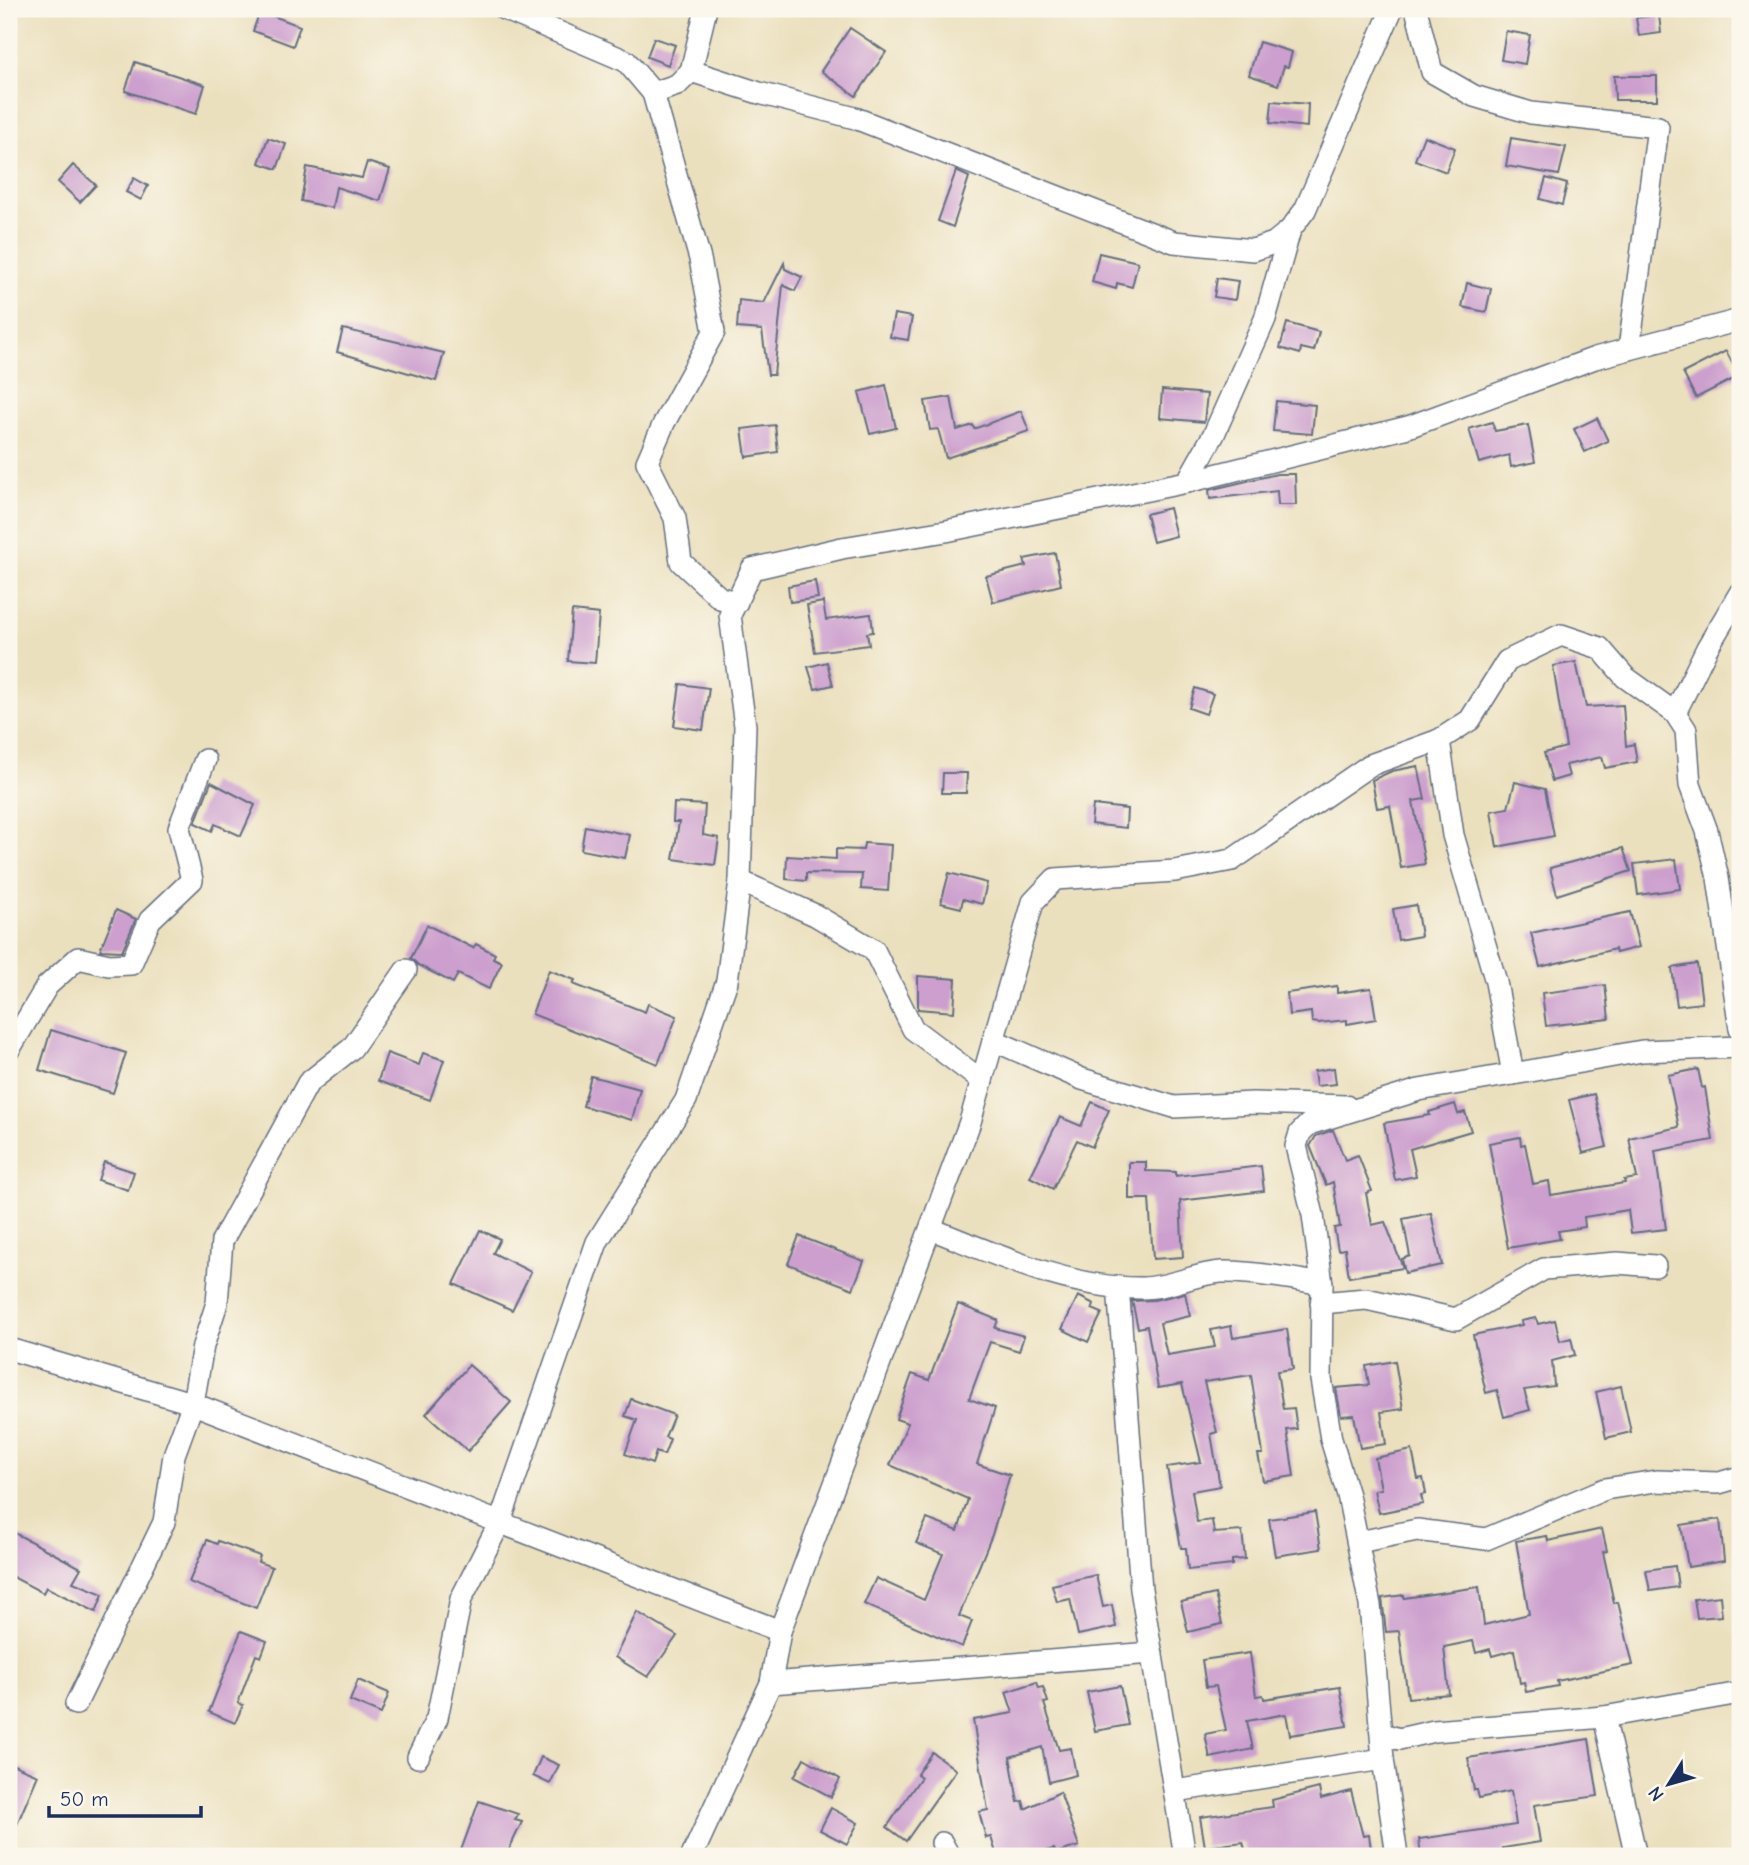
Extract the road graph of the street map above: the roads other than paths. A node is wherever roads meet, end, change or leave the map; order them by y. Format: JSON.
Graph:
{"nodes":[{"id":1,"x":504,"y":9,"type":"edge"},
{"id":2,"x":706,"y":9,"type":"edge"},
{"id":3,"x":1392,"y":9,"type":"edge"},
{"id":4,"x":1416,"y":9,"type":"edge"},
{"id":5,"x":691,"y":71,"type":"junction"},
{"id":6,"x":653,"y":93,"type":"junction"},
{"id":7,"x":1290,"y":230,"type":"junction"},
{"id":8,"x":1740,"y":320,"type":"edge"},
{"id":9,"x":1629,"y":349,"type":"junction"},
{"id":10,"x":1187,"y":482,"type":"junction"},
{"id":11,"x":1740,"y":593,"type":"edge"},
{"id":12,"x":737,"y":602,"type":"junction"},
{"id":13,"x":1675,"y":713,"type":"junction"},
{"id":14,"x":1440,"y":740,"type":"junction"},
{"id":15,"x":205,"y":760,"type":"dead end"},
{"id":16,"x":740,"y":881,"type":"junction"},
{"id":17,"x":406,"y":970,"type":"dead end"},
{"id":18,"x":1740,"y":1029,"type":"edge"},
{"id":19,"x":993,"y":1040,"type":"junction"},
{"id":20,"x":9,"y":1044,"type":"edge"},
{"id":21,"x":1740,"y":1046,"type":"edge"},
{"id":22,"x":1513,"y":1074,"type":"junction"},
{"id":23,"x":982,"y":1081,"type":"junction"},
{"id":24,"x":1366,"y":1106,"type":"junction"},
{"id":25,"x":931,"y":1229,"type":"junction"},
{"id":26,"x":1655,"y":1266,"type":"dead end"},
{"id":27,"x":1118,"y":1286,"type":"junction"},
{"id":28,"x":1322,"y":1294,"type":"junction"},
{"id":29,"x":9,"y":1349,"type":"edge"},
{"id":30,"x":193,"y":1403,"type":"junction"},
{"id":31,"x":1740,"y":1477,"type":"edge"},
{"id":32,"x":500,"y":1522,"type":"junction"},
{"id":33,"x":1359,"y":1542,"type":"junction"},
{"id":34,"x":780,"y":1631,"type":"junction"},
{"id":35,"x":1152,"y":1653,"type":"junction"},
{"id":36,"x":771,"y":1683,"type":"junction"},
{"id":37,"x":1740,"y":1693,"type":"edge"},
{"id":38,"x":76,"y":1704,"type":"dead end"},
{"id":39,"x":1604,"y":1717,"type":"junction"},
{"id":40,"x":1383,"y":1734,"type":"junction"},
{"id":41,"x":418,"y":1757,"type":"dead end"},
{"id":42,"x":1383,"y":1759,"type":"junction"},
{"id":43,"x":1175,"y":1791,"type":"junction"},
{"id":44,"x":692,"y":1856,"type":"edge"},
{"id":45,"x":1185,"y":1856,"type":"edge"},
{"id":46,"x":1397,"y":1856,"type":"edge"},
{"id":47,"x":1636,"y":1856,"type":"edge"}],
"edges":[{"from":1,"to":6,"type":"street"},
{"from":2,"to":5,"type":"street"},
{"from":3,"to":7,"type":"street"},
{"from":4,"to":9,"type":"street"},
{"from":5,"to":6,"type":"street"},
{"from":5,"to":7,"type":"street"},
{"from":6,"to":12,"type":"street"},
{"from":7,"to":10,"type":"street"},
{"from":8,"to":9,"type":"street"},
{"from":9,"to":10,"type":"street"},
{"from":10,"to":12,"type":"street"},
{"from":11,"to":13,"type":"street"},
{"from":12,"to":16,"type":"street"},
{"from":13,"to":14,"type":"street"},
{"from":13,"to":18,"type":"street"},
{"from":14,"to":19,"type":"street"},
{"from":14,"to":22,"type":"street"},
{"from":15,"to":20,"type":"street"},
{"from":16,"to":23,"type":"street"},
{"from":16,"to":32,"type":"street"},
{"from":17,"to":30,"type":"street"},
{"from":19,"to":23,"type":"street"},
{"from":19,"to":24,"type":"street"},
{"from":21,"to":22,"type":"street"},
{"from":22,"to":24,"type":"street"},
{"from":23,"to":25,"type":"street"},
{"from":24,"to":28,"type":"street"},
{"from":25,"to":27,"type":"street"},
{"from":25,"to":34,"type":"street"},
{"from":26,"to":28,"type":"street"},
{"from":27,"to":28,"type":"street"},
{"from":27,"to":35,"type":"street"},
{"from":28,"to":33,"type":"street"},
{"from":29,"to":30,"type":"street"},
{"from":30,"to":32,"type":"street"},
{"from":30,"to":38,"type":"street"},
{"from":31,"to":33,"type":"street"},
{"from":32,"to":34,"type":"street"},
{"from":32,"to":41,"type":"street"},
{"from":33,"to":40,"type":"street"},
{"from":34,"to":36,"type":"street"},
{"from":35,"to":36,"type":"street"},
{"from":35,"to":43,"type":"street"},
{"from":36,"to":44,"type":"street"},
{"from":37,"to":39,"type":"street"},
{"from":39,"to":40,"type":"street"},
{"from":39,"to":47,"type":"street"},
{"from":40,"to":42,"type":"street"},
{"from":42,"to":43,"type":"street"},
{"from":42,"to":46,"type":"street"},
{"from":43,"to":45,"type":"street"}]}
